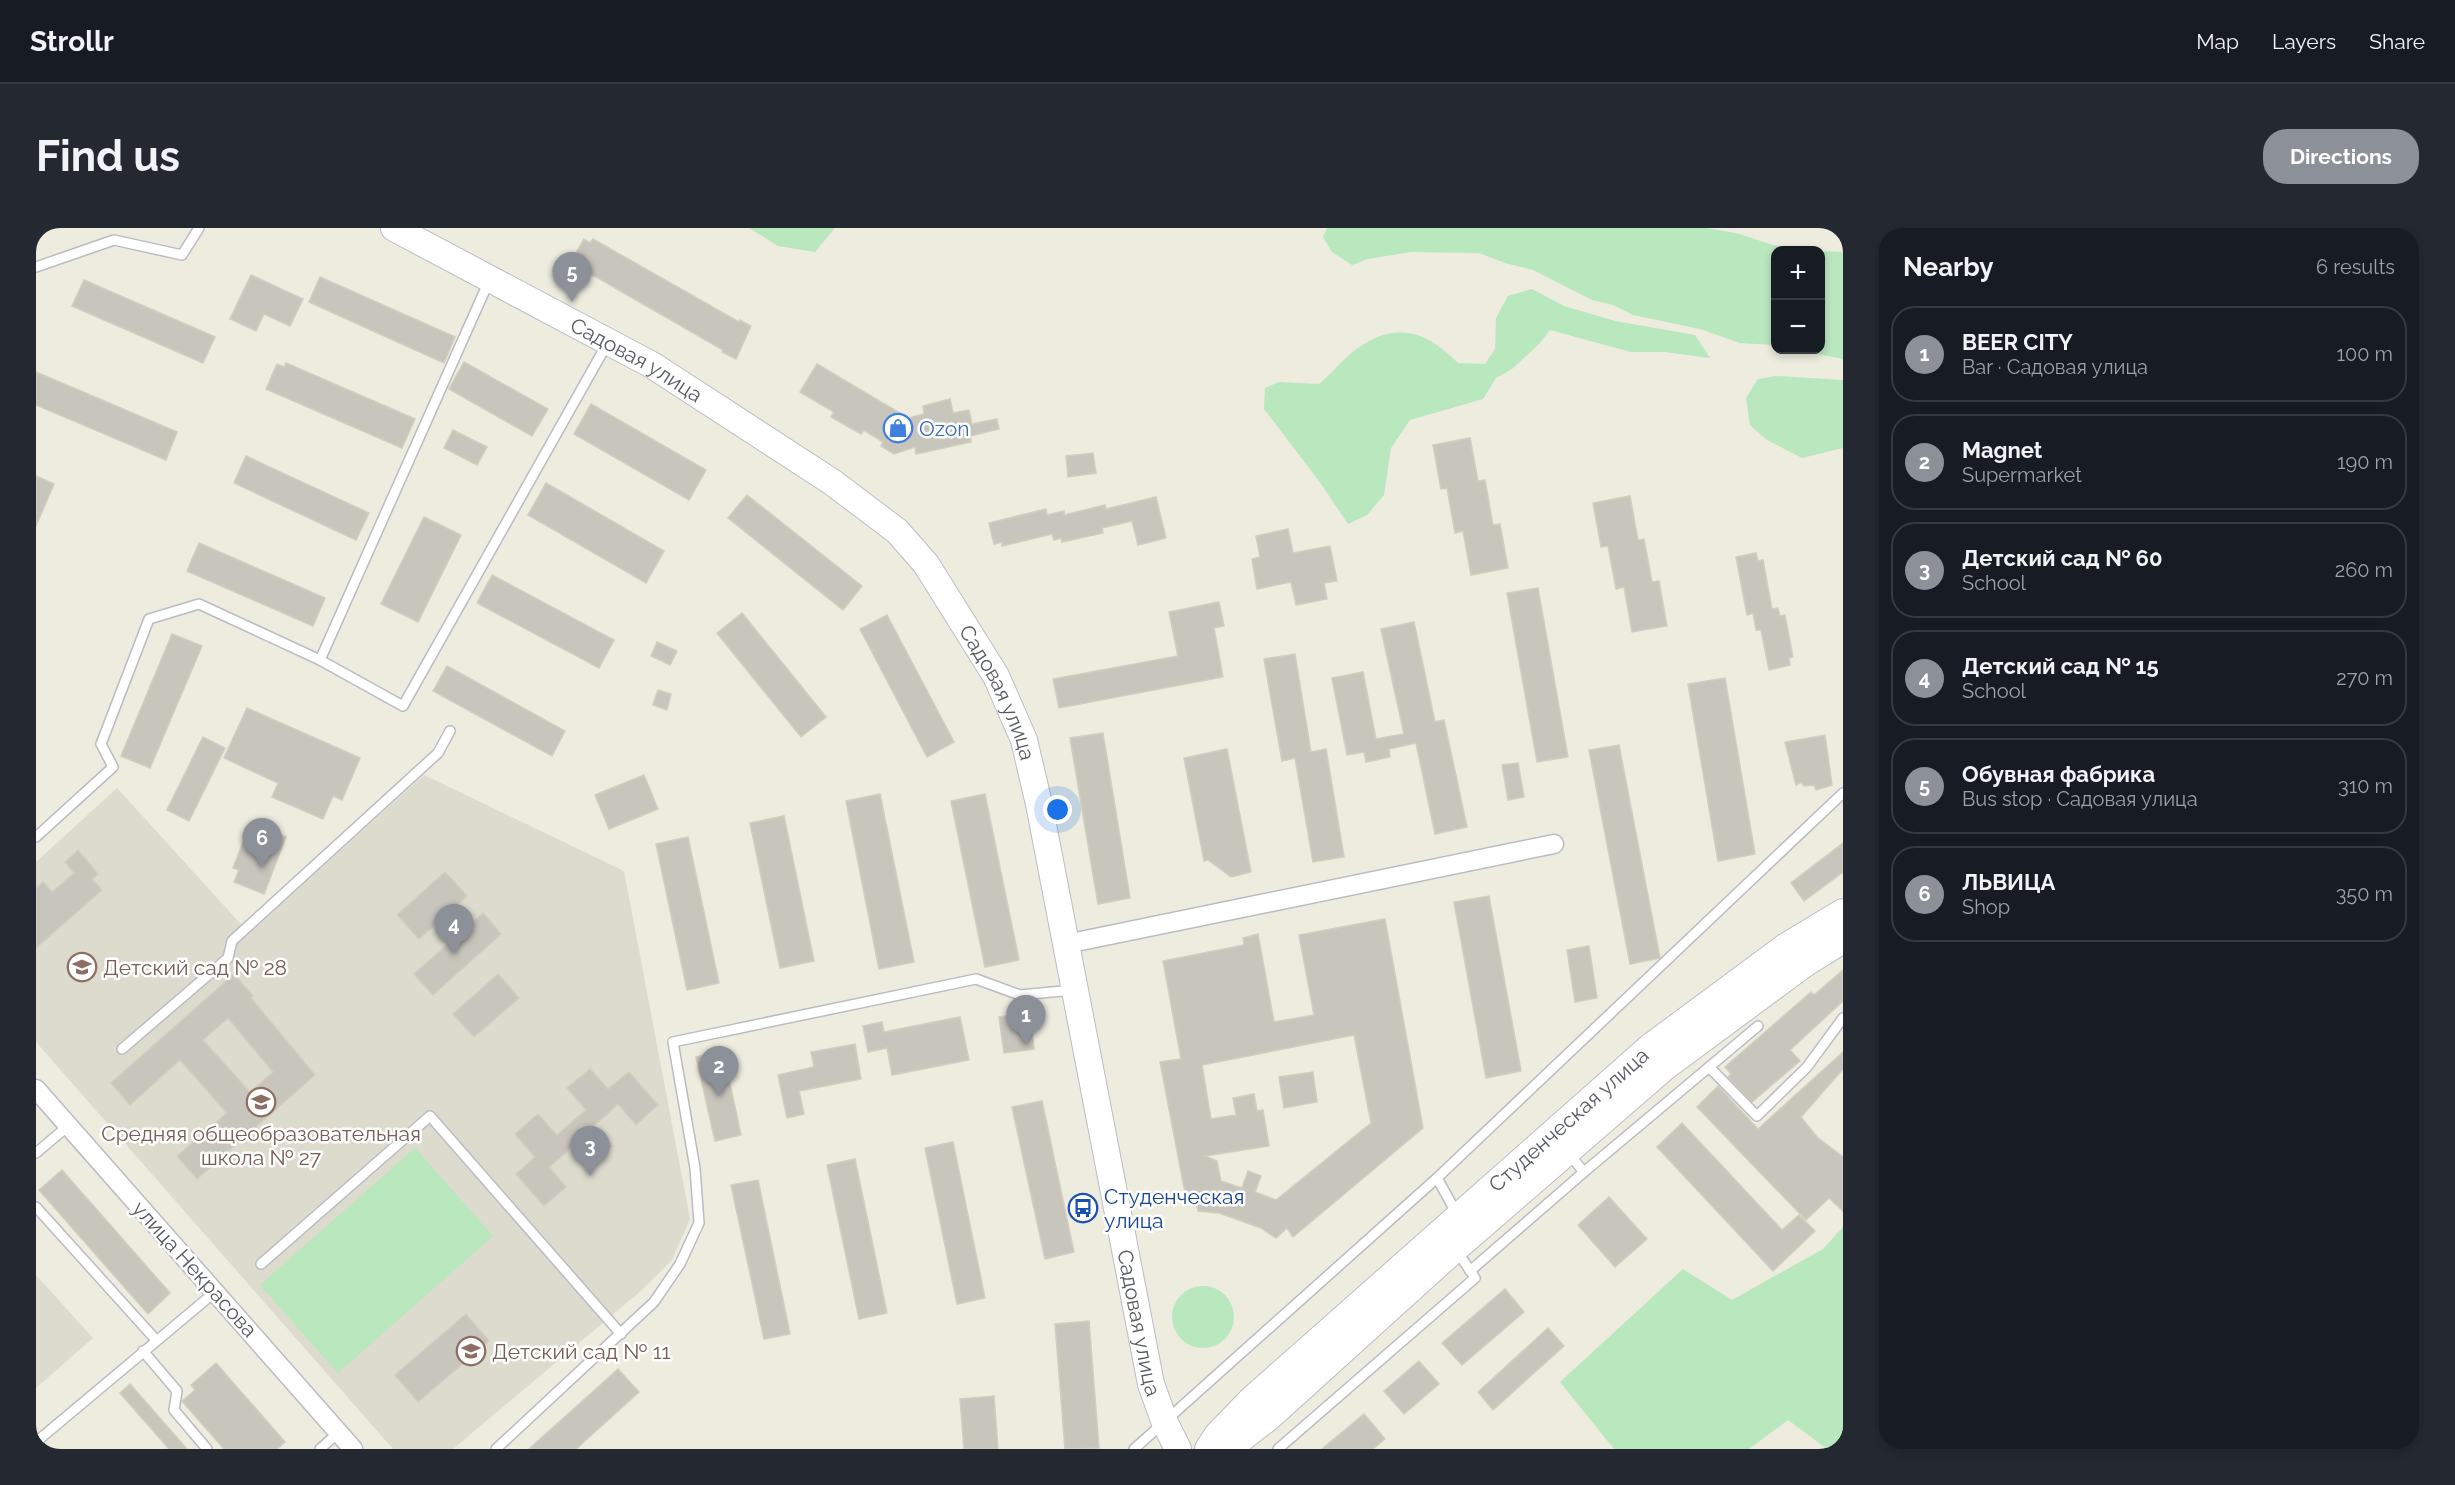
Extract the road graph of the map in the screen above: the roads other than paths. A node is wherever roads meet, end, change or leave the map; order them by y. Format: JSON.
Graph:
{"nodes":[{"id":1,"x":199,"y":228,"type":"edge"},
{"id":2,"x":394,"y":228,"type":"edge"},
{"id":3,"x":36,"y":267,"type":"edge"},
{"id":4,"x":490,"y":279,"type":"junction"},
{"id":5,"x":608,"y":342,"type":"junction"},
{"id":6,"x":320,"y":660,"type":"junction"},
{"id":7,"x":450,"y":731,"type":"dead end"},
{"id":8,"x":1843,"y":793,"type":"edge"},
{"id":9,"x":36,"y":837,"type":"edge"},
{"id":10,"x":1554,"y":844,"type":"dead end"},
{"id":11,"x":1843,"y":912,"type":"edge"},
{"id":12,"x":1843,"y":940,"type":"edge"},
{"id":13,"x":1066,"y":944,"type":"junction"},
{"id":14,"x":1075,"y":989,"type":"junction"},
{"id":15,"x":1843,"y":1018,"type":"edge"},
{"id":16,"x":1758,"y":1026,"type":"dead end"},
{"id":17,"x":122,"y":1049,"type":"dead end"},
{"id":18,"x":1709,"y":1067,"type":"junction"},
{"id":19,"x":36,"y":1089,"type":"edge"},
{"id":20,"x":68,"y":1126,"type":"junction"},
{"id":21,"x":1566,"y":1151,"type":"junction"},
{"id":22,"x":36,"y":1153,"type":"edge"},
{"id":23,"x":1584,"y":1172,"type":"junction"},
{"id":24,"x":1437,"y":1178,"type":"junction"},
{"id":25,"x":36,"y":1207,"type":"edge"},
{"id":26,"x":1458,"y":1216,"type":"junction"},
{"id":27,"x":1455,"y":1249,"type":"junction"},
{"id":28,"x":261,"y":1264,"type":"dead end"},
{"id":29,"x":1470,"y":1271,"type":"junction"},
{"id":30,"x":215,"y":1292,"type":"junction"},
{"id":31,"x":621,"y":1334,"type":"junction"},
{"id":32,"x":156,"y":1340,"type":"junction"},
{"id":33,"x":143,"y":1351,"type":"junction"},
{"id":34,"x":1165,"y":1423,"type":"junction"},
{"id":35,"x":338,"y":1433,"type":"junction"},
{"id":36,"x":36,"y":1442,"type":"edge"},
{"id":37,"x":207,"y":1449,"type":"edge"},
{"id":38,"x":320,"y":1449,"type":"edge"},
{"id":39,"x":354,"y":1449,"type":"edge"},
{"id":40,"x":496,"y":1449,"type":"edge"},
{"id":41,"x":1134,"y":1449,"type":"edge"},
{"id":42,"x":1178,"y":1449,"type":"edge"},
{"id":43,"x":1208,"y":1449,"type":"edge"},
{"id":44,"x":1228,"y":1449,"type":"edge"},
{"id":45,"x":1278,"y":1449,"type":"edge"}],
"edges":[{"from":1,"to":3,"type":"lane"},
{"from":2,"to":4,"type":"main road","name":"Садовая улица"},
{"from":4,"to":5,"type":"main road","name":"Садовая улица"},
{"from":4,"to":6,"type":"lane"},
{"from":5,"to":6,"type":"lane"},
{"from":5,"to":13,"type":"main road","name":"Садовая улица"},
{"from":6,"to":9,"type":"lane"},
{"from":7,"to":17,"type":"lane"},
{"from":8,"to":24,"type":"lane"},
{"from":10,"to":13,"type":"street"},
{"from":11,"to":26,"type":"main road","name":"Студенческая улица"},
{"from":12,"to":21,"type":"main road","name":"Студенческая улица"},
{"from":13,"to":14,"type":"main road","name":"Садовая улица"},
{"from":14,"to":31,"type":"lane"},
{"from":14,"to":34,"type":"main road","name":"Садовая улица"},
{"from":15,"to":18,"type":"lane"},
{"from":16,"to":18,"type":"lane"},
{"from":18,"to":23,"type":"lane"},
{"from":19,"to":20,"type":"street","name":"улица Некрасова"},
{"from":20,"to":22,"type":"lane"},
{"from":20,"to":30,"type":"street","name":"улица Некрасова"},
{"from":21,"to":23,"type":"lane"},
{"from":21,"to":27,"type":"main road","name":"Студенческая улица"},
{"from":23,"to":29,"type":"lane"},
{"from":24,"to":26,"type":"lane"},
{"from":24,"to":34,"type":"lane"},
{"from":25,"to":32,"type":"lane"},
{"from":26,"to":43,"type":"main road","name":"Студенческая улица"},
{"from":27,"to":29,"type":"lane"},
{"from":27,"to":44,"type":"main road","name":"Студенческая улица"},
{"from":28,"to":31,"type":"lane"},
{"from":29,"to":45,"type":"lane"},
{"from":30,"to":32,"type":"lane"},
{"from":30,"to":35,"type":"street","name":"улица Некрасова"},
{"from":31,"to":40,"type":"lane"},
{"from":32,"to":33,"type":"lane"},
{"from":33,"to":36,"type":"lane"},
{"from":33,"to":37,"type":"lane"},
{"from":34,"to":41,"type":"lane"},
{"from":34,"to":42,"type":"main road","name":"Садовая улица"},
{"from":35,"to":38,"type":"lane"},
{"from":35,"to":39,"type":"street","name":"улица Некрасова"}]}
